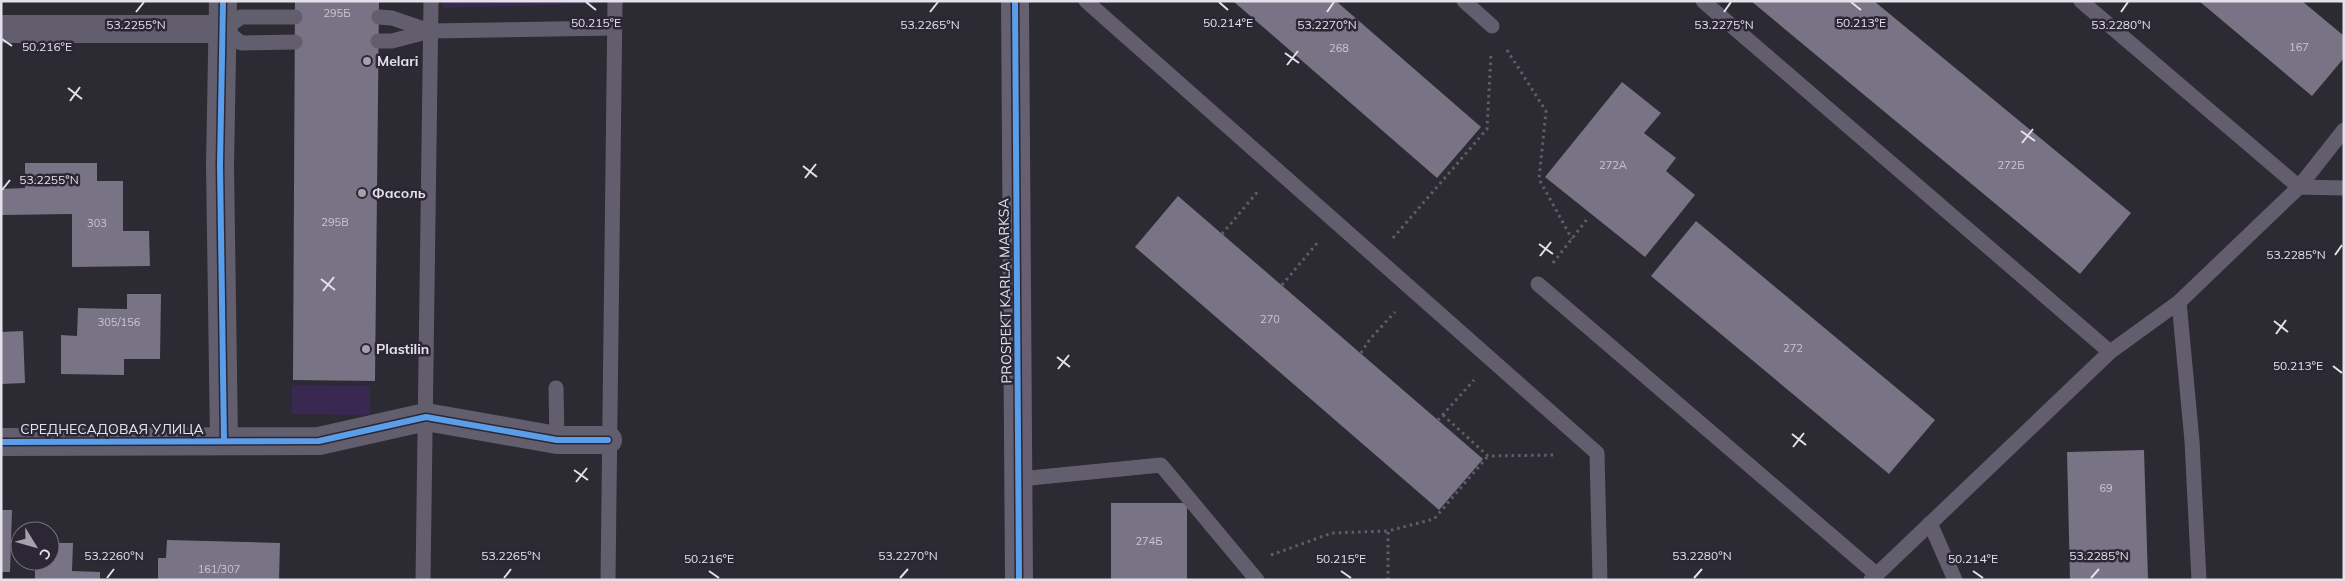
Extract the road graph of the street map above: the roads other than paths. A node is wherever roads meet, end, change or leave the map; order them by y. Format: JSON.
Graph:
{"nodes":[{"id":1,"x":223,"y":1,"type":"edge"},
{"id":2,"x":431,"y":1,"type":"edge"},
{"id":3,"x":615,"y":1,"type":"edge"},
{"id":4,"x":1015,"y":1,"type":"edge"},
{"id":5,"x":1086,"y":1,"type":"edge"},
{"id":6,"x":1464,"y":1,"type":"edge"},
{"id":7,"x":1703,"y":1,"type":"edge"},
{"id":8,"x":2081,"y":1,"type":"edge"},
{"id":9,"x":379,"y":17,"type":"dead end"},
{"id":10,"x":295,"y":18,"type":"dead end"},
{"id":11,"x":1492,"y":26,"type":"road end"},
{"id":12,"x":614,"y":28,"type":"junction"},
{"id":13,"x":1,"y":29,"type":"edge"},
{"id":14,"x":224,"y":29,"type":"junction"},
{"id":15,"x":430,"y":31,"type":"junction"},
{"id":16,"x":378,"y":41,"type":"dead end"},
{"id":17,"x":295,"y":42,"type":"dead end"},
{"id":18,"x":2344,"y":130,"type":"edge"},
{"id":19,"x":2299,"y":187,"type":"junction"},
{"id":20,"x":2344,"y":188,"type":"edge"},
{"id":21,"x":1538,"y":284,"type":"road end"},
{"id":22,"x":2179,"y":302,"type":"junction"},
{"id":23,"x":2110,"y":352,"type":"junction"},
{"id":24,"x":556,"y":388,"type":"dead end"},
{"id":25,"x":426,"y":417,"type":"junction"},
{"id":26,"x":557,"y":440,"type":"junction"},
{"id":27,"x":608,"y":440,"type":"junction"},
{"id":28,"x":224,"y":441,"type":"junction"},
{"id":29,"x":1,"y":442,"type":"edge"},
{"id":30,"x":1020,"y":479,"type":"junction"},
{"id":31,"x":1930,"y":523,"type":"junction"},
{"id":32,"x":1873,"y":577,"type":"edge"},
{"id":33,"x":423,"y":580,"type":"edge"},
{"id":34,"x":608,"y":580,"type":"edge"},
{"id":35,"x":1019,"y":580,"type":"edge"},
{"id":36,"x":1257,"y":580,"type":"edge"},
{"id":37,"x":1600,"y":580,"type":"edge"},
{"id":38,"x":1955,"y":580,"type":"edge"},
{"id":39,"x":2199,"y":580,"type":"edge"}],
"edges":[{"from":1,"to":14,"type":"street"},
{"from":2,"to":15,"type":"lane"},
{"from":3,"to":12,"type":"lane"},
{"from":4,"to":30,"type":"street","name":"PROSPEKT KARLA MARKSA"},
{"from":5,"to":37,"type":"lane"},
{"from":6,"to":11,"type":"lane"},
{"from":7,"to":23,"type":"lane"},
{"from":8,"to":19,"type":"lane"},
{"from":9,"to":15,"type":"lane"},
{"from":10,"to":14,"type":"lane"},
{"from":12,"to":15,"type":"lane"},
{"from":12,"to":27,"type":"lane"},
{"from":13,"to":14,"type":"street"},
{"from":14,"to":17,"type":"lane"},
{"from":14,"to":28,"type":"street"},
{"from":15,"to":16,"type":"lane"},
{"from":15,"to":25,"type":"lane"},
{"from":18,"to":19,"type":"lane"},
{"from":19,"to":20,"type":"lane"},
{"from":19,"to":22,"type":"lane"},
{"from":21,"to":32,"type":"lane"},
{"from":22,"to":23,"type":"lane"},
{"from":22,"to":39,"type":"lane"},
{"from":23,"to":31,"type":"lane"},
{"from":24,"to":26,"type":"lane"},
{"from":25,"to":26,"type":"street","name":"СРЕДНЕСАДОВАЯ УЛИЦА"},
{"from":25,"to":28,"type":"street","name":"СРЕДНЕСАДОВАЯ УЛИЦА"},
{"from":25,"to":33,"type":"lane"},
{"from":26,"to":27,"type":"street","name":"СРЕДНЕСАДОВАЯ УЛИЦА"},
{"from":27,"to":34,"type":"lane"},
{"from":28,"to":29,"type":"street","name":"СРЕДНЕСАДОВАЯ УЛИЦА"},
{"from":30,"to":35,"type":"street","name":"PROSPEKT KARLA MARKSA"},
{"from":30,"to":36,"type":"lane"},
{"from":31,"to":32,"type":"lane"},
{"from":31,"to":38,"type":"lane"}]}
